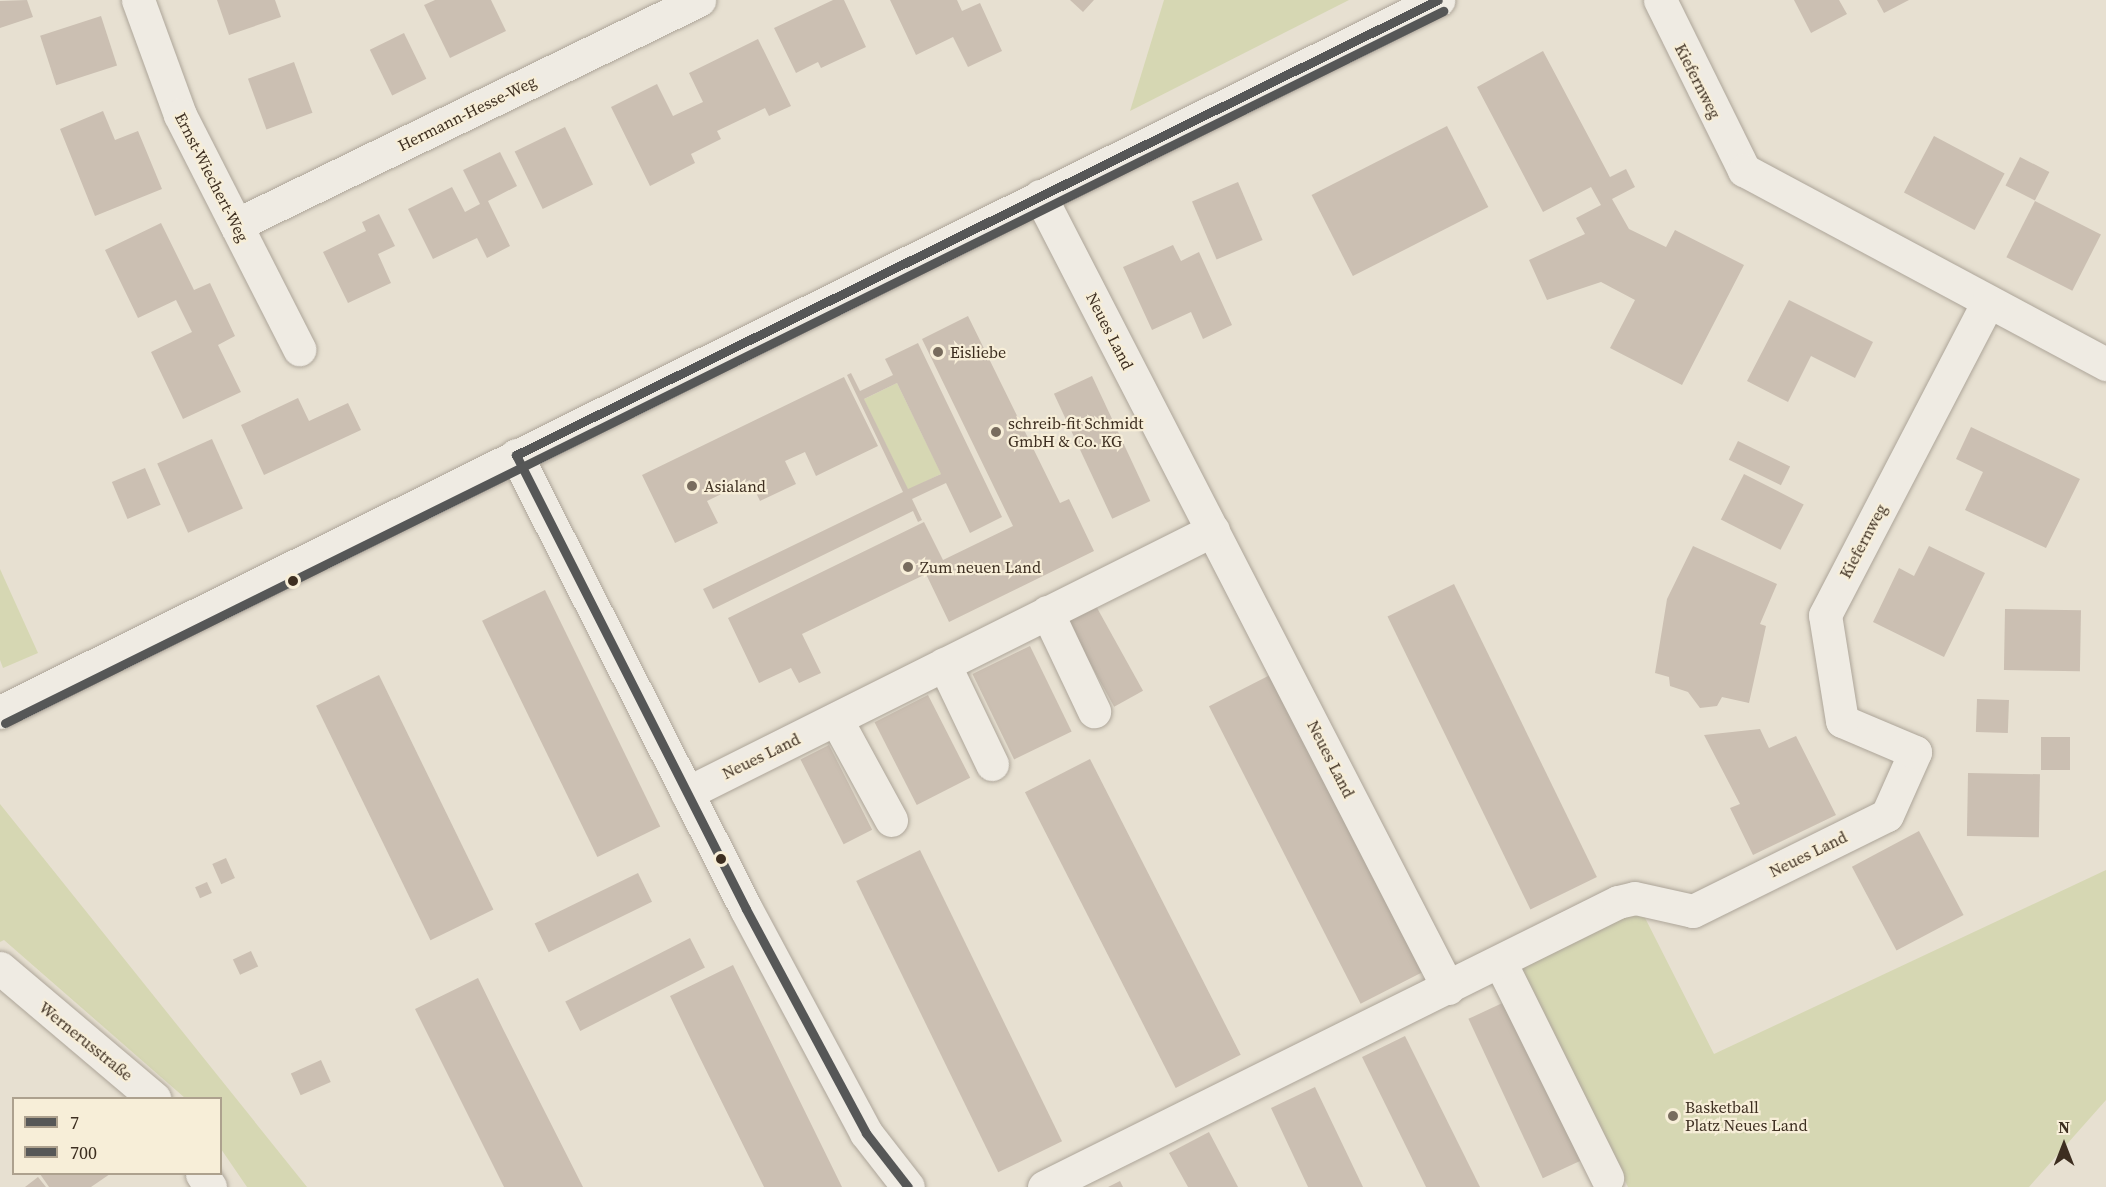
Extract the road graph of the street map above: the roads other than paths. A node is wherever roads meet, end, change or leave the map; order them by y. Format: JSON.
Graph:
{"nodes":[{"id":1,"x":138,"y":0,"type":"edge"},
{"id":2,"x":699,"y":0,"type":"edge"},
{"id":3,"x":1438,"y":0,"type":"edge"},
{"id":4,"x":1660,"y":0,"type":"edge"},
{"id":5,"x":1040,"y":196,"type":"junction"},
{"id":6,"x":236,"y":225,"type":"junction"},
{"id":7,"x":1988,"y":302,"type":"junction"},
{"id":8,"x":299,"y":348,"type":"dead end"},
{"id":9,"x":2106,"y":364,"type":"edge"},
{"id":10,"x":516,"y":455,"type":"junction"},
{"id":11,"x":1213,"y":530,"type":"junction"},
{"id":12,"x":1047,"y":612,"type":"junction"},
{"id":13,"x":944,"y":664,"type":"junction"},
{"id":14,"x":1094,"y":711,"type":"dead end"},
{"id":15,"x":0,"y":712,"type":"edge"},
{"id":16,"x":836,"y":718,"type":"junction"},
{"id":17,"x":1915,"y":752,"type":"joint"},
{"id":18,"x":992,"y":764,"type":"dead end"},
{"id":19,"x":687,"y":793,"type":"junction"},
{"id":20,"x":891,"y":820,"type":"dead end"},
{"id":21,"x":1500,"y":962,"type":"junction"},
{"id":22,"x":5,"y":985,"type":"edge"},
{"id":23,"x":1448,"y":988,"type":"junction"},
{"id":24,"x":153,"y":1097,"type":"edge"},
{"id":25,"x":1607,"y":1178,"type":"dead end"},
{"id":26,"x":908,"y":1187,"type":"edge"},
{"id":27,"x":1044,"y":1187,"type":"edge"}],
"edges":[{"from":1,"to":6,"type":"street","name":"Ernst-Wiechert-Weg"},
{"from":2,"to":6,"type":"street","name":"Hermann-Hesse-Weg"},
{"from":3,"to":5,"type":"street"},
{"from":4,"to":7,"type":"street","name":"Kiefernweg"},
{"from":5,"to":10,"type":"street"},
{"from":5,"to":11,"type":"street","name":"Neues Land"},
{"from":6,"to":8,"type":"street","name":"Ernst-Wiechert-Weg"},
{"from":7,"to":9,"type":"street","name":"Kiefernweg"},
{"from":7,"to":17,"type":"street","name":"Kiefernweg"},
{"from":10,"to":15,"type":"street"},
{"from":10,"to":19,"type":"street"},
{"from":11,"to":12,"type":"street","name":"Neues Land"},
{"from":11,"to":23,"type":"street","name":"Neues Land"},
{"from":12,"to":13,"type":"street","name":"Neues Land"},
{"from":12,"to":14,"type":"street"},
{"from":13,"to":16,"type":"street","name":"Neues Land"},
{"from":13,"to":18,"type":"street"},
{"from":16,"to":19,"type":"street","name":"Neues Land"},
{"from":16,"to":20,"type":"street"},
{"from":17,"to":21,"type":"street","name":"Neues Land"},
{"from":19,"to":26,"type":"street"},
{"from":21,"to":23,"type":"street","name":"Neues Land"},
{"from":21,"to":25,"type":"street"},
{"from":22,"to":24,"type":"street","name":"Wernerusstraße"},
{"from":23,"to":27,"type":"street","name":"Neues Land"}]}
